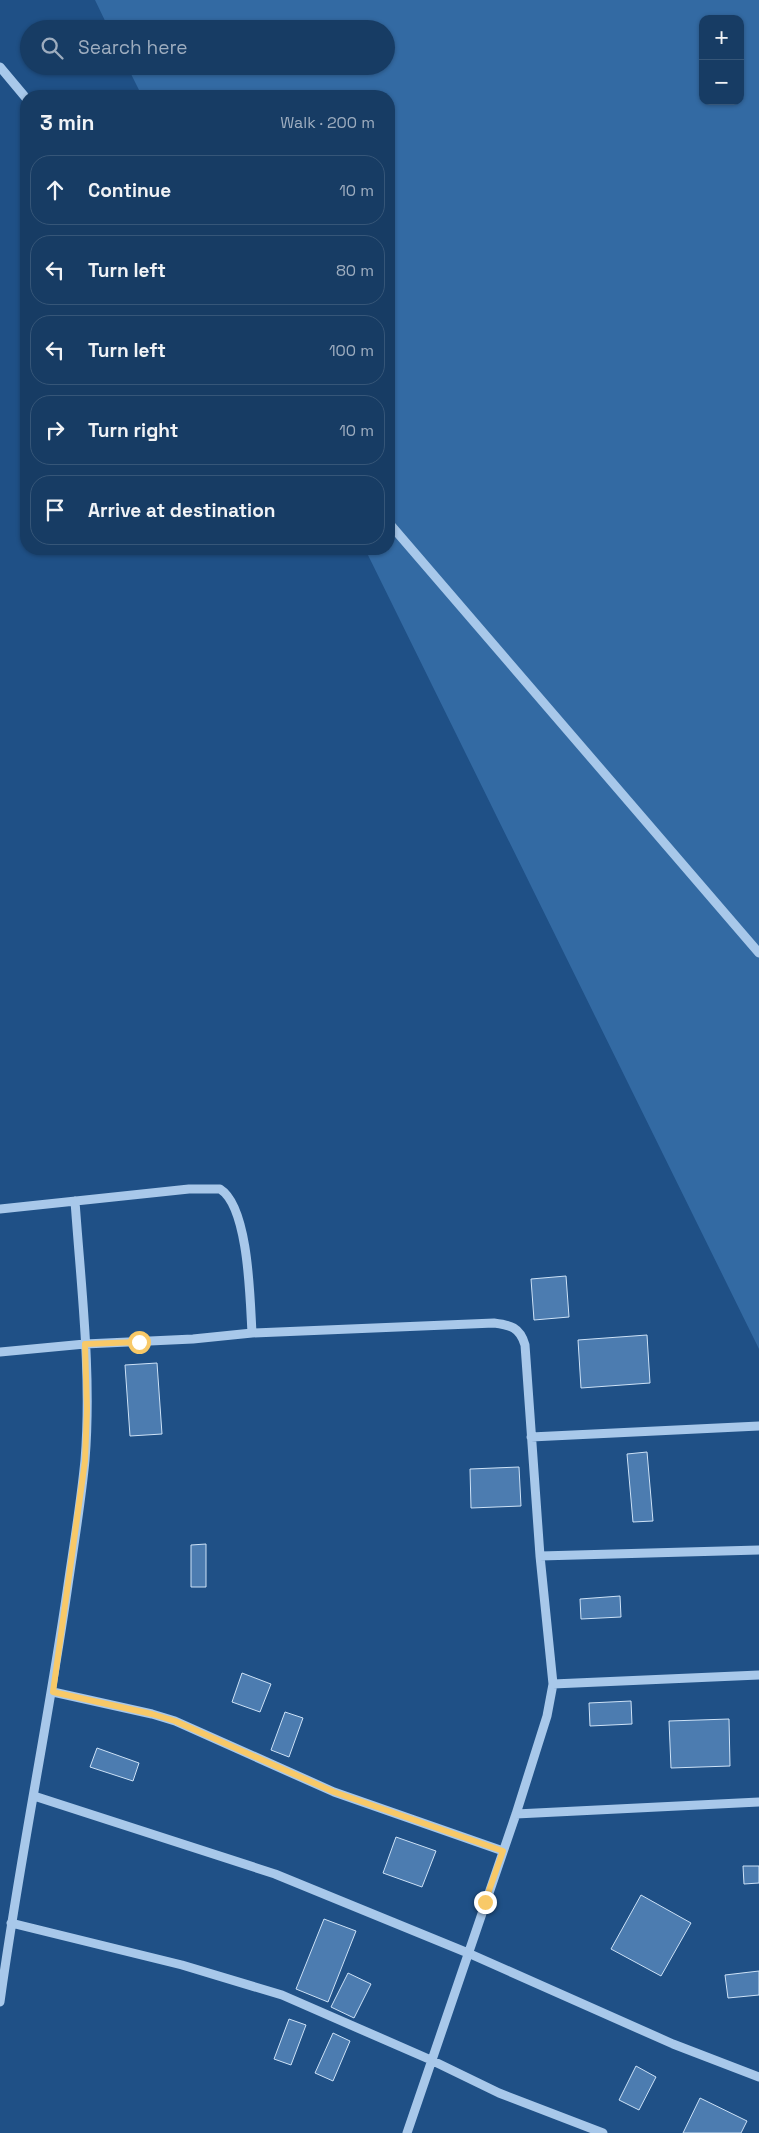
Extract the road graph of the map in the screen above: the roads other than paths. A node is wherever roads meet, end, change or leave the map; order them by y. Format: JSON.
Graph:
{"nodes":[{"id":1,"x":0,"y":67,"type":"edge"},
{"id":2,"x":20,"y":91,"type":"edge"},
{"id":3,"x":395,"y":530,"type":"edge"},
{"id":4,"x":759,"y":953,"type":"edge"},
{"id":5,"x":74,"y":1201,"type":"junction"},
{"id":6,"x":0,"y":1208,"type":"edge"},
{"id":7,"x":252,"y":1333,"type":"junction"},
{"id":8,"x":85,"y":1344,"type":"junction"},
{"id":9,"x":0,"y":1352,"type":"edge"},
{"id":10,"x":759,"y":1426,"type":"edge"},
{"id":11,"x":531,"y":1437,"type":"junction"},
{"id":12,"x":759,"y":1550,"type":"edge"},
{"id":13,"x":540,"y":1556,"type":"junction"},
{"id":14,"x":759,"y":1674,"type":"edge"},
{"id":15,"x":552,"y":1684,"type":"junction"},
{"id":16,"x":53,"y":1692,"type":"junction"},
{"id":17,"x":34,"y":1796,"type":"junction"},
{"id":18,"x":759,"y":1802,"type":"edge"},
{"id":19,"x":516,"y":1814,"type":"junction"},
{"id":20,"x":503,"y":1851,"type":"junction"},
{"id":21,"x":11,"y":1923,"type":"junction"},
{"id":22,"x":4,"y":1946,"type":"edge"},
{"id":23,"x":468,"y":1953,"type":"junction"},
{"id":24,"x":0,"y":2002,"type":"edge"},
{"id":25,"x":431,"y":2060,"type":"junction"},
{"id":26,"x":759,"y":2076,"type":"edge"},
{"id":27,"x":407,"y":2133,"type":"edge"},
{"id":28,"x":603,"y":2133,"type":"edge"}],
"edges":[{"from":1,"to":2,"type":"street"},
{"from":3,"to":4,"type":"street"},
{"from":5,"to":6,"type":"street"},
{"from":5,"to":7,"type":"street"},
{"from":5,"to":8,"type":"street"},
{"from":7,"to":8,"type":"street"},
{"from":7,"to":11,"type":"street"},
{"from":8,"to":9,"type":"street"},
{"from":8,"to":16,"type":"street"},
{"from":10,"to":11,"type":"street"},
{"from":11,"to":13,"type":"street"},
{"from":12,"to":13,"type":"street"},
{"from":13,"to":15,"type":"street"},
{"from":14,"to":15,"type":"street"},
{"from":15,"to":19,"type":"street"},
{"from":16,"to":17,"type":"street"},
{"from":16,"to":20,"type":"street"},
{"from":17,"to":21,"type":"street"},
{"from":17,"to":23,"type":"street"},
{"from":18,"to":19,"type":"street"},
{"from":19,"to":20,"type":"street"},
{"from":20,"to":23,"type":"street"},
{"from":21,"to":22,"type":"street"},
{"from":21,"to":25,"type":"street"},
{"from":22,"to":24,"type":"street"},
{"from":23,"to":25,"type":"street"},
{"from":23,"to":26,"type":"street"},
{"from":25,"to":27,"type":"street"},
{"from":25,"to":28,"type":"street"}]}
